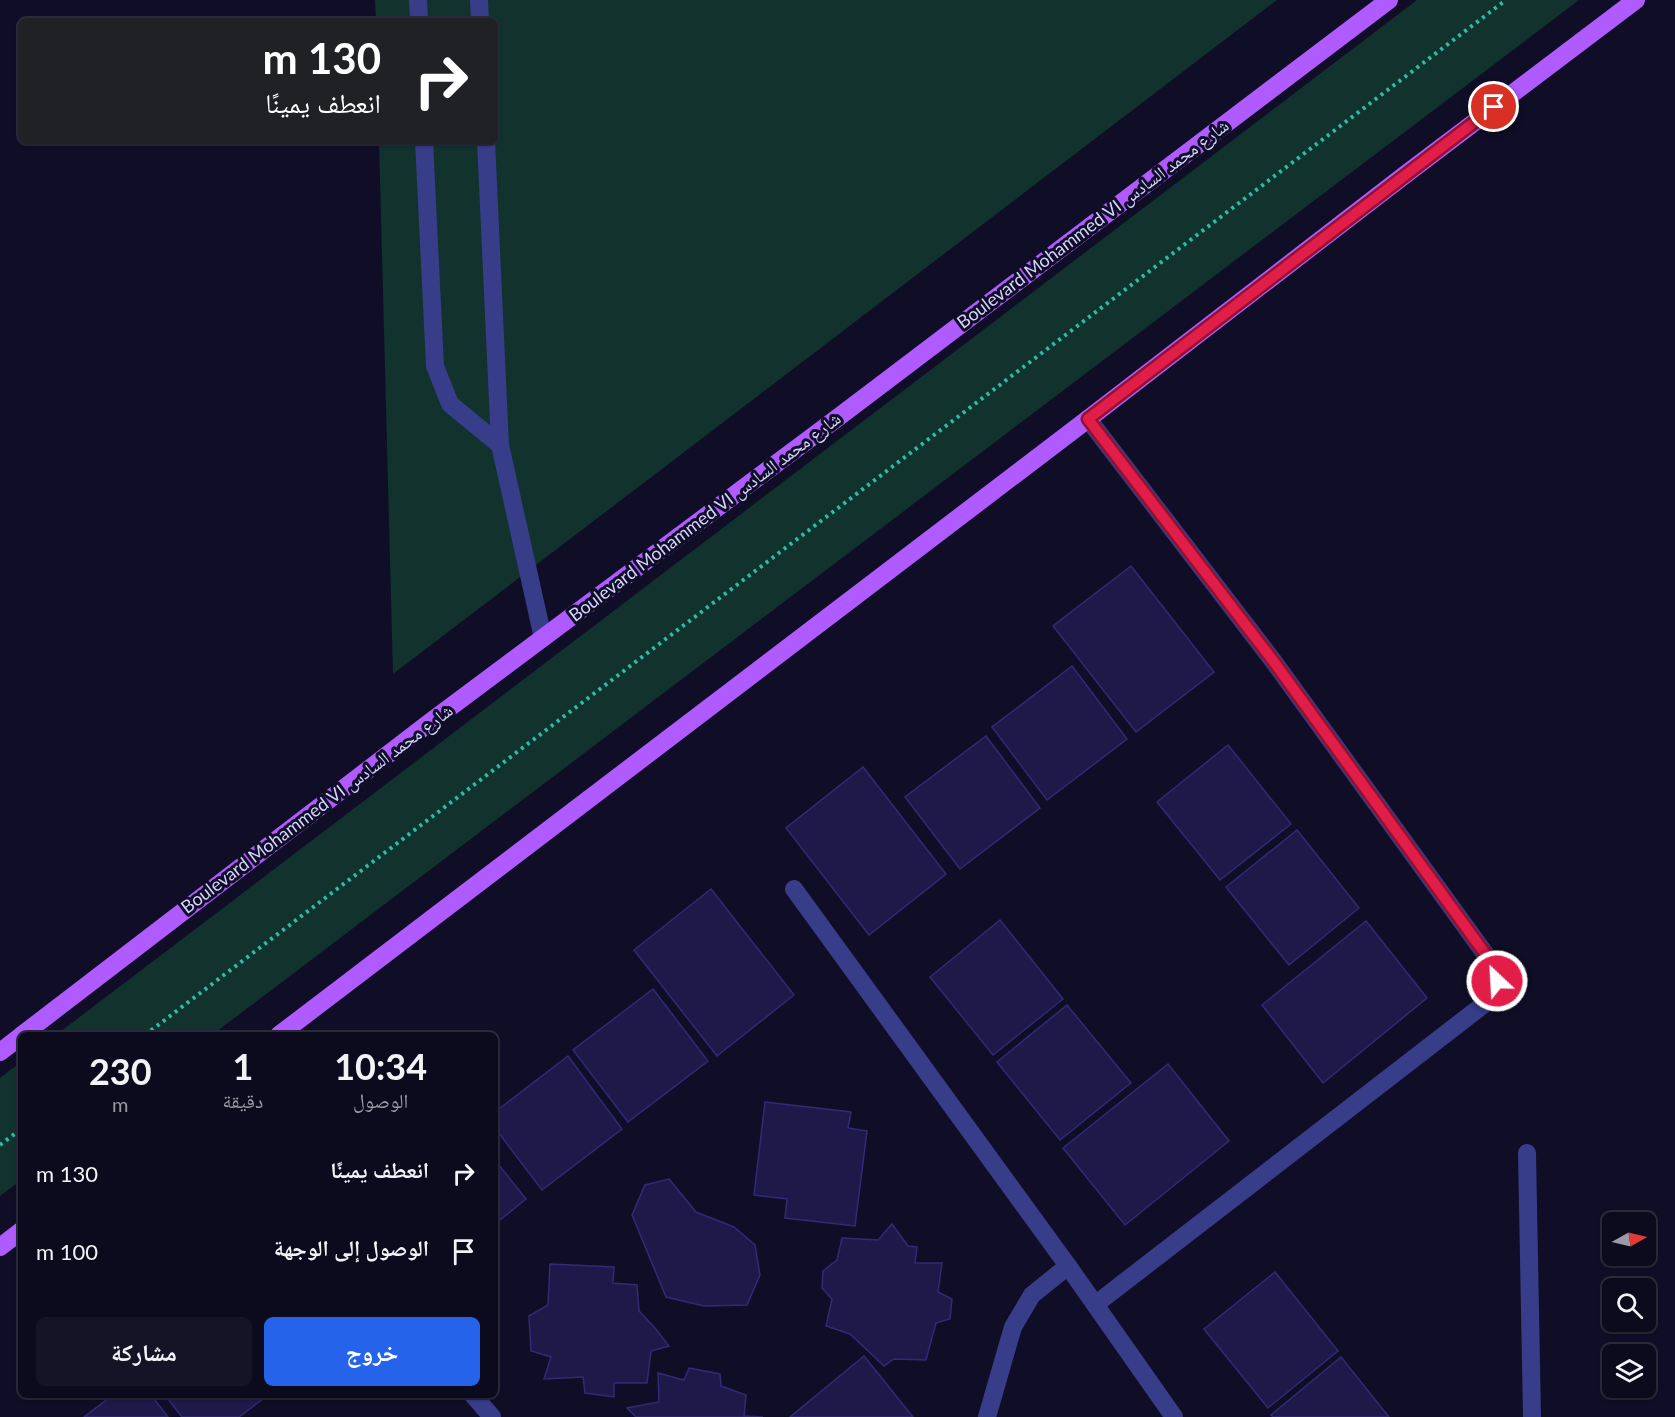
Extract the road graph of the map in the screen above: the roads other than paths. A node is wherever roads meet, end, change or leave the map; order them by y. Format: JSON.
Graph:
{"nodes":[{"id":1,"x":418,"y":0,"type":"edge"},
{"id":2,"x":479,"y":0,"type":"edge"},
{"id":3,"x":1389,"y":0,"type":"edge"},
{"id":4,"x":1636,"y":0,"type":"edge"},
{"id":5,"x":419,"y":18,"type":"edge"},
{"id":6,"x":480,"y":18,"type":"edge"},
{"id":7,"x":424,"y":144,"type":"edge"},
{"id":8,"x":486,"y":144,"type":"edge"},
{"id":9,"x":1088,"y":419,"type":"junction"},
{"id":10,"x":500,"y":445,"type":"junction"},
{"id":11,"x":543,"y":638,"type":"junction"},
{"id":12,"x":794,"y":889,"type":"dead end"},
{"id":13,"x":25,"y":1032,"type":"edge"},
{"id":14,"x":283,"y":1032,"type":"edge"},
{"id":15,"x":18,"y":1037,"type":"edge"},
{"id":16,"x":0,"y":1052,"type":"edge"},
{"id":17,"x":1527,"y":1153,"type":"dead end"},
{"id":18,"x":18,"y":1233,"type":"edge"},
{"id":19,"x":0,"y":1247,"type":"edge"},
{"id":20,"x":1068,"y":1266,"type":"junction"},
{"id":21,"x":1096,"y":1304,"type":"junction"},
{"id":22,"x":476,"y":1398,"type":"edge"},
{"id":23,"x":492,"y":1417,"type":"edge"},
{"id":24,"x":987,"y":1417,"type":"edge"},
{"id":25,"x":1174,"y":1417,"type":"edge"},
{"id":26,"x":1532,"y":1417,"type":"edge"}],
"edges":[{"from":1,"to":5,"type":"street"},
{"from":2,"to":6,"type":"street"},
{"from":3,"to":11,"type":"main road","name":"Boulevard Mohammed VI شارع محمد السادس"},
{"from":4,"to":9,"type":"main road"},
{"from":7,"to":10,"type":"street"},
{"from":8,"to":10,"type":"street"},
{"from":9,"to":14,"type":"main road"},
{"from":9,"to":21,"type":"street"},
{"from":10,"to":11,"type":"street"},
{"from":11,"to":13,"type":"main road","name":"Boulevard Mohammed VI شارع محمد السادس"},
{"from":12,"to":20,"type":"street"},
{"from":15,"to":16,"type":"main road","name":"Boulevard Mohammed VI شارع محمد السادس"},
{"from":17,"to":26,"type":"street"},
{"from":18,"to":19,"type":"main road"},
{"from":20,"to":21,"type":"street"},
{"from":20,"to":24,"type":"street"},
{"from":21,"to":25,"type":"street"},
{"from":22,"to":23,"type":"street"}]}
